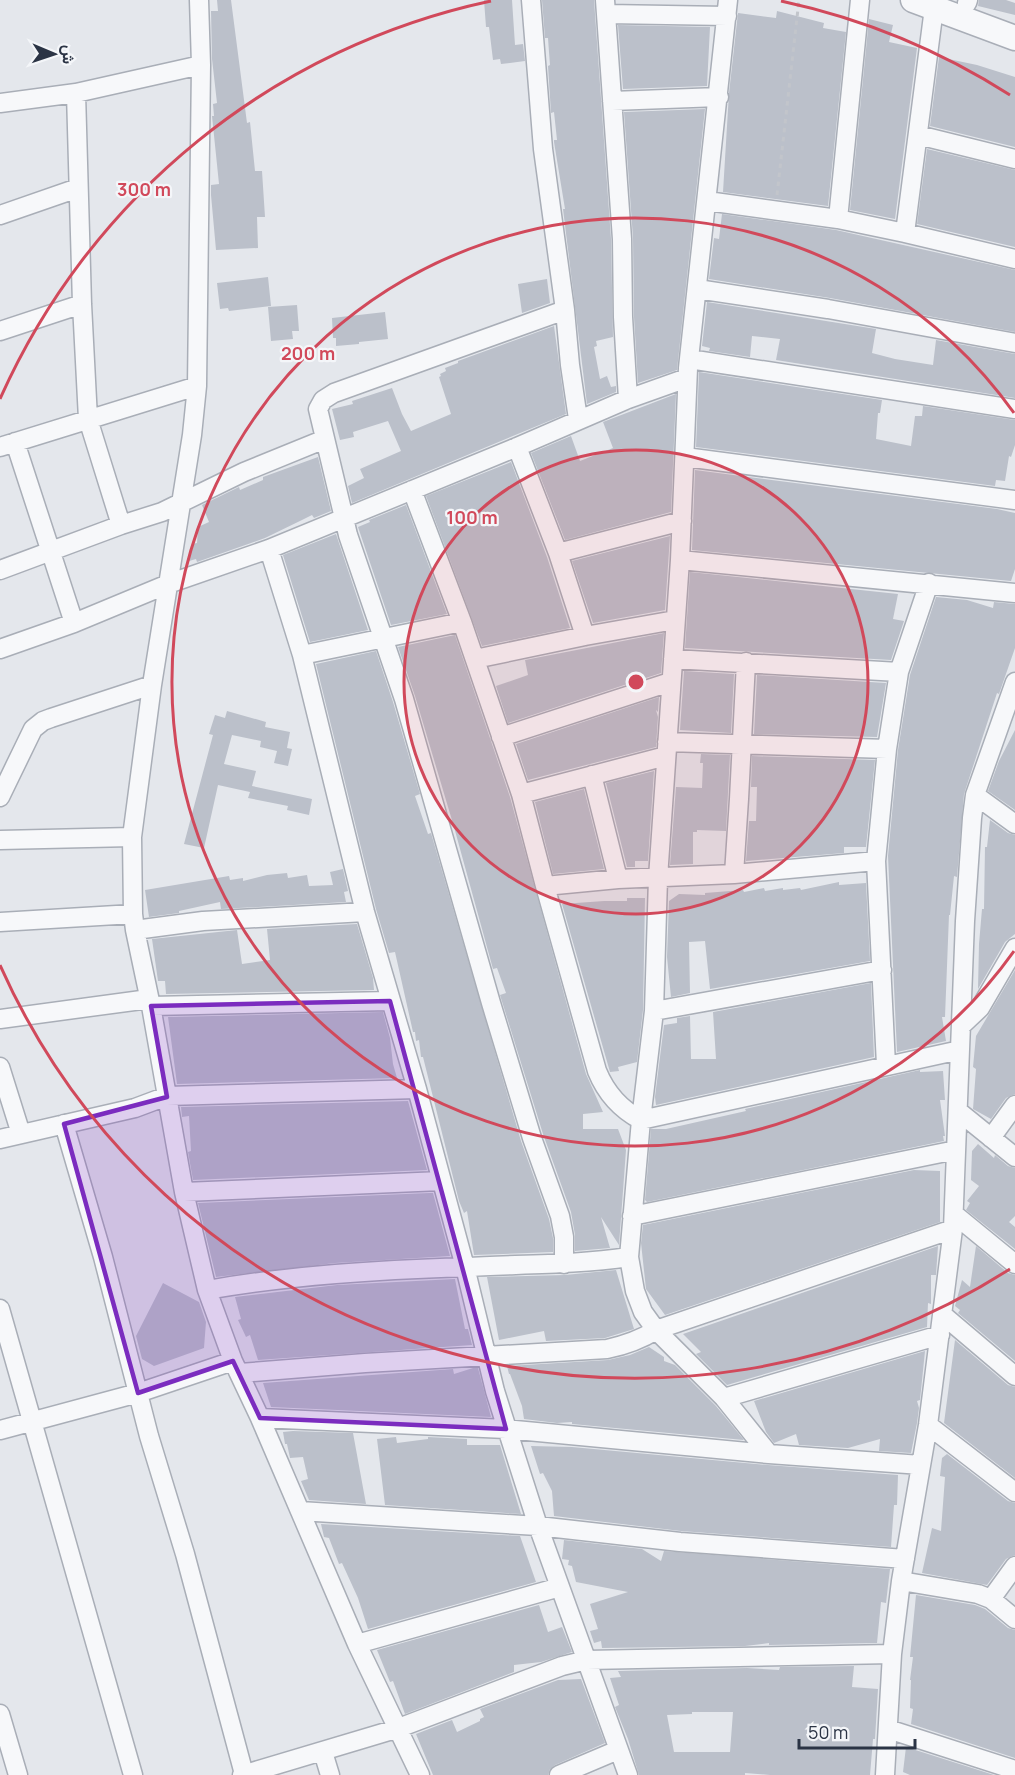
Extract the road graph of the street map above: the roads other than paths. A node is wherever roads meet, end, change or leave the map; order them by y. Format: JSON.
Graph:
{"nodes":[{"id":1,"x":198,"y":0,"type":"edge"},
{"id":2,"x":531,"y":0,"type":"edge"},
{"id":3,"x":860,"y":0,"type":"edge"},
{"id":4,"x":964,"y":1,"type":"edge"},
{"id":5,"x":924,"y":4,"type":"edge"},
{"id":6,"x":606,"y":7,"type":"edge"},
{"id":7,"x":728,"y":8,"type":"edge"},
{"id":8,"x":1015,"y":21,"type":"edge"},
{"id":9,"x":1015,"y":38,"type":"edge"},
{"id":10,"x":201,"y":64,"type":"junction"},
{"id":11,"x":76,"y":93,"type":"junction"},
{"id":12,"x":719,"y":97,"type":"junction"},
{"id":13,"x":612,"y":101,"type":"junction"},
{"id":14,"x":0,"y":103,"type":"edge"},
{"id":15,"x":918,"y":135,"type":"junction"},
{"id":16,"x":1015,"y":159,"type":"edge"},
{"id":17,"x":78,"y":188,"type":"junction"},
{"id":18,"x":707,"y":201,"type":"junction"},
{"id":19,"x":0,"y":215,"type":"edge"},
{"id":20,"x":838,"y":219,"type":"junction"},
{"id":21,"x":905,"y":233,"type":"junction"},
{"id":22,"x":1015,"y":259,"type":"edge"},
{"id":23,"x":697,"y":289,"type":"junction"},
{"id":24,"x":82,"y":304,"type":"junction"},
{"id":25,"x":565,"y":310,"type":"junction"},
{"id":26,"x":0,"y":331,"type":"edge"},
{"id":27,"x":1015,"y":343,"type":"edge"},
{"id":28,"x":689,"y":359,"type":"junction"},
{"id":29,"x":687,"y":378,"type":"junction"},
{"id":30,"x":196,"y":386,"type":"junction"},
{"id":31,"x":628,"y":399,"type":"junction"},
{"id":32,"x":1015,"y":409,"type":"edge"},
{"id":33,"x":88,"y":419,"type":"junction"},
{"id":34,"x":578,"y":419,"type":"junction"},
{"id":35,"x":325,"y":439,"type":"junction"},
{"id":36,"x":7,"y":445,"type":"edge"},
{"id":37,"x":517,"y":447,"type":"junction"},
{"id":38,"x":685,"y":457,"type":"junction"},
{"id":39,"x":412,"y":490,"type":"junction"},
{"id":40,"x":1015,"y":500,"type":"edge"},
{"id":41,"x":181,"y":503,"type":"junction"},
{"id":42,"x":345,"y":517,"type":"junction"},
{"id":43,"x":682,"y":521,"type":"junction"},
{"id":44,"x":121,"y":525,"type":"junction"},
{"id":45,"x":269,"y":549,"type":"junction"},
{"id":46,"x":50,"y":551,"type":"junction"},
{"id":47,"x":558,"y":553,"type":"junction"},
{"id":48,"x":680,"y":560,"type":"junction"},
{"id":49,"x":0,"y":570,"type":"edge"},
{"id":50,"x":929,"y":583,"type":"junction"},
{"id":51,"x":168,"y":584,"type":"junction"},
{"id":52,"x":1015,"y":593,"type":"edge"},
{"id":53,"x":675,"y":620,"type":"junction"},
{"id":54,"x":462,"y":622,"type":"junction"},
{"id":55,"x":74,"y":623,"type":"junction"},
{"id":56,"x":585,"y":636,"type":"junction"},
{"id":57,"x":383,"y":639,"type":"junction"},
{"id":58,"x":0,"y":649,"type":"edge"},
{"id":59,"x":302,"y":655,"type":"junction"},
{"id":60,"x":475,"y":659,"type":"junction"},
{"id":61,"x":673,"y":659,"type":"junction"},
{"id":62,"x":746,"y":662,"type":"junction"},
{"id":63,"x":899,"y":672,"type":"junction"},
{"id":64,"x":670,"y":682,"type":"junction"},
{"id":65,"x":1015,"y":682,"type":"edge"},
{"id":66,"x":152,"y":685,"type":"junction"},
{"id":67,"x":501,"y":737,"type":"junction"},
{"id":68,"x":741,"y":745,"type":"junction"},
{"id":69,"x":666,"y":749,"type":"junction"},
{"id":70,"x":887,"y":749,"type":"junction"},
{"id":71,"x":592,"y":775,"type":"junction"},
{"id":72,"x":521,"y":794,"type":"junction"},
{"id":73,"x":0,"y":795,"type":"edge"},
{"id":74,"x":975,"y":795,"type":"junction"},
{"id":75,"x":1015,"y":824,"type":"edge"},
{"id":76,"x":132,"y":837,"type":"junction"},
{"id":77,"x":0,"y":840,"type":"edge"},
{"id":78,"x":876,"y":861,"type":"junction"},
{"id":79,"x":734,"y":874,"type":"junction"},
{"id":80,"x":658,"y":878,"type":"junction"},
{"id":81,"x":618,"y":879,"type":"junction"},
{"id":82,"x":545,"y":886,"type":"junction"},
{"id":83,"x":365,"y":912,"type":"junction"},
{"id":84,"x":0,"y":922,"type":"edge"},
{"id":85,"x":134,"y":922,"type":"junction"},
{"id":86,"x":1015,"y":948,"type":"edge"},
{"id":87,"x":882,"y":970,"type":"junction"},
{"id":88,"x":390,"y":1001,"type":"junction"},
{"id":89,"x":150,"y":1002,"type":"junction"},
{"id":90,"x":654,"y":1011,"type":"junction"},
{"id":91,"x":0,"y":1019,"type":"edge"},
{"id":92,"x":961,"y":1026,"type":"junction"},
{"id":93,"x":960,"y":1050,"type":"junction"},
{"id":94,"x":886,"y":1065,"type":"junction"},
{"id":95,"x":0,"y":1066,"type":"edge"},
{"id":96,"x":417,"y":1089,"type":"junction"},
{"id":97,"x":167,"y":1096,"type":"junction"},
{"id":98,"x":1015,"y":1105,"type":"edge"},
{"id":99,"x":958,"y":1111,"type":"junction"},
{"id":100,"x":641,"y":1120,"type":"junction"},
{"id":101,"x":64,"y":1124,"type":"junction"},
{"id":102,"x":21,"y":1134,"type":"junction"},
{"id":103,"x":990,"y":1137,"type":"junction"},
{"id":104,"x":0,"y":1139,"type":"edge"},
{"id":105,"x":956,"y":1150,"type":"junction"},
{"id":106,"x":1015,"y":1157,"type":"edge"},
{"id":107,"x":441,"y":1181,"type":"junction"},
{"id":108,"x":184,"y":1192,"type":"junction"},
{"id":109,"x":632,"y":1216,"type":"junction"},
{"id":110,"x":953,"y":1221,"type":"junction"},
{"id":111,"x":629,"y":1257,"type":"junction"},
{"id":112,"x":564,"y":1264,"type":"junction"},
{"id":113,"x":1015,"y":1264,"type":"edge"},
{"id":114,"x":465,"y":1267,"type":"junction"},
{"id":115,"x":207,"y":1290,"type":"junction"},
{"id":116,"x":0,"y":1309,"type":"edge"},
{"id":117,"x":943,"y":1315,"type":"junction"},
{"id":118,"x":656,"y":1330,"type":"junction"},
{"id":119,"x":940,"y":1335,"type":"junction"},
{"id":120,"x":485,"y":1356,"type":"junction"},
{"id":121,"x":236,"y":1367,"type":"junction"},
{"id":122,"x":1015,"y":1376,"type":"edge"},
{"id":123,"x":138,"y":1393,"type":"junction"},
{"id":124,"x":724,"y":1398,"type":"junction"},
{"id":125,"x":260,"y":1418,"type":"junction"},
{"id":126,"x":31,"y":1421,"type":"junction"},
{"id":127,"x":928,"y":1425,"type":"junction"},
{"id":128,"x":0,"y":1430,"type":"edge"},
{"id":129,"x":506,"y":1430,"type":"junction"},
{"id":130,"x":769,"y":1454,"type":"junction"},
{"id":131,"x":921,"y":1465,"type":"junction"},
{"id":132,"x":1015,"y":1491,"type":"edge"},
{"id":133,"x":300,"y":1511,"type":"junction"},
{"id":134,"x":538,"y":1526,"type":"junction"},
{"id":135,"x":905,"y":1559,"type":"junction"},
{"id":136,"x":1015,"y":1566,"type":"edge"},
{"id":137,"x":901,"y":1581,"type":"junction"},
{"id":138,"x":560,"y":1587,"type":"junction"},
{"id":139,"x":991,"y":1599,"type":"junction"},
{"id":140,"x":1015,"y":1619,"type":"edge"},
{"id":141,"x":357,"y":1644,"type":"junction"},
{"id":142,"x":892,"y":1654,"type":"junction"},
{"id":143,"x":586,"y":1660,"type":"junction"},
{"id":144,"x":0,"y":1714,"type":"edge"},
{"id":145,"x":396,"y":1729,"type":"junction"},
{"id":146,"x":888,"y":1729,"type":"junction"},
{"id":147,"x":618,"y":1750,"type":"junction"},
{"id":148,"x":323,"y":1752,"type":"junction"},
{"id":149,"x":1015,"y":1770,"type":"edge"},
{"id":150,"x":18,"y":1775,"type":"edge"},
{"id":151,"x":133,"y":1775,"type":"edge"},
{"id":152,"x":243,"y":1775,"type":"edge"},
{"id":153,"x":330,"y":1775,"type":"edge"},
{"id":154,"x":420,"y":1775,"type":"edge"},
{"id":155,"x":559,"y":1775,"type":"edge"},
{"id":156,"x":628,"y":1775,"type":"edge"},
{"id":157,"x":885,"y":1775,"type":"edge"}],
"edges":[{"from":1,"to":10,"type":"street"},
{"from":2,"to":25,"type":"street"},
{"from":3,"to":20,"type":"street"},
{"from":4,"to":8,"type":"street"},
{"from":5,"to":9,"type":"street"},
{"from":5,"to":15,"type":"street"},
{"from":6,"to":7,"type":"street"},
{"from":6,"to":13,"type":"street"},
{"from":7,"to":12,"type":"street"},
{"from":10,"to":11,"type":"street"},
{"from":10,"to":30,"type":"street"},
{"from":11,"to":14,"type":"street"},
{"from":11,"to":17,"type":"street"},
{"from":12,"to":13,"type":"street"},
{"from":12,"to":18,"type":"street"},
{"from":13,"to":31,"type":"street"},
{"from":15,"to":16,"type":"street"},
{"from":15,"to":21,"type":"street"},
{"from":17,"to":19,"type":"street"},
{"from":17,"to":24,"type":"street"},
{"from":18,"to":20,"type":"street"},
{"from":18,"to":23,"type":"street"},
{"from":20,"to":21,"type":"street"},
{"from":21,"to":22,"type":"street"},
{"from":23,"to":27,"type":"street"},
{"from":23,"to":28,"type":"street"},
{"from":24,"to":26,"type":"street"},
{"from":24,"to":33,"type":"street"},
{"from":25,"to":34,"type":"street"},
{"from":25,"to":35,"type":"street"},
{"from":28,"to":29,"type":"street"},
{"from":28,"to":32,"type":"street"},
{"from":29,"to":31,"type":"street"},
{"from":29,"to":38,"type":"street"},
{"from":30,"to":33,"type":"street"},
{"from":30,"to":41,"type":"street"},
{"from":31,"to":34,"type":"street"},
{"from":33,"to":36,"type":"street"},
{"from":33,"to":44,"type":"street"},
{"from":34,"to":37,"type":"street"},
{"from":35,"to":41,"type":"street"},
{"from":35,"to":42,"type":"street"},
{"from":36,"to":46,"type":"street"},
{"from":37,"to":39,"type":"street"},
{"from":37,"to":47,"type":"street"},
{"from":38,"to":40,"type":"street"},
{"from":38,"to":43,"type":"street"},
{"from":39,"to":42,"type":"street"},
{"from":39,"to":54,"type":"street"},
{"from":41,"to":44,"type":"street"},
{"from":41,"to":51,"type":"street"},
{"from":42,"to":45,"type":"street"},
{"from":42,"to":57,"type":"street"},
{"from":43,"to":47,"type":"street"},
{"from":43,"to":48,"type":"street"},
{"from":44,"to":46,"type":"street"},
{"from":45,"to":51,"type":"street"},
{"from":45,"to":59,"type":"street"},
{"from":46,"to":49,"type":"street"},
{"from":46,"to":55,"type":"street"},
{"from":47,"to":56,"type":"street"},
{"from":48,"to":50,"type":"street"},
{"from":48,"to":53,"type":"street"},
{"from":50,"to":52,"type":"street"},
{"from":50,"to":63,"type":"street"},
{"from":51,"to":55,"type":"street"},
{"from":51,"to":66,"type":"street"},
{"from":53,"to":56,"type":"street"},
{"from":53,"to":61,"type":"street"},
{"from":54,"to":57,"type":"street"},
{"from":54,"to":60,"type":"street"},
{"from":55,"to":58,"type":"street"},
{"from":56,"to":60,"type":"street"},
{"from":57,"to":59,"type":"street"},
{"from":57,"to":112,"type":"street"},
{"from":59,"to":83,"type":"street"},
{"from":60,"to":67,"type":"street"},
{"from":61,"to":62,"type":"street"},
{"from":61,"to":64,"type":"street"},
{"from":62,"to":63,"type":"street"},
{"from":62,"to":68,"type":"street"},
{"from":63,"to":70,"type":"street"},
{"from":64,"to":67,"type":"street"},
{"from":64,"to":69,"type":"street"},
{"from":65,"to":74,"type":"street"},
{"from":66,"to":73,"type":"street"},
{"from":66,"to":76,"type":"street"},
{"from":67,"to":72,"type":"street"},
{"from":68,"to":69,"type":"street"},
{"from":68,"to":70,"type":"street"},
{"from":68,"to":79,"type":"street"},
{"from":69,"to":71,"type":"street"},
{"from":69,"to":80,"type":"street"},
{"from":70,"to":78,"type":"street"},
{"from":71,"to":72,"type":"street"},
{"from":71,"to":81,"type":"street"},
{"from":72,"to":82,"type":"street"},
{"from":74,"to":75,"type":"street"},
{"from":74,"to":92,"type":"street"},
{"from":76,"to":77,"type":"street"},
{"from":76,"to":85,"type":"street"},
{"from":78,"to":79,"type":"street"},
{"from":78,"to":87,"type":"street"},
{"from":79,"to":80,"type":"street"},
{"from":80,"to":81,"type":"street"},
{"from":80,"to":90,"type":"street"},
{"from":81,"to":82,"type":"street"},
{"from":82,"to":100,"type":"street"},
{"from":83,"to":85,"type":"street"},
{"from":83,"to":88,"type":"street"},
{"from":84,"to":85,"type":"street"},
{"from":85,"to":89,"type":"street"},
{"from":86,"to":92,"type":"street"},
{"from":87,"to":90,"type":"street"},
{"from":87,"to":94,"type":"street"},
{"from":88,"to":89,"type":"street"},
{"from":88,"to":96,"type":"street"},
{"from":89,"to":91,"type":"street"},
{"from":89,"to":97,"type":"street"},
{"from":90,"to":100,"type":"street"},
{"from":92,"to":93,"type":"street"},
{"from":93,"to":94,"type":"street"},
{"from":93,"to":99,"type":"street"},
{"from":94,"to":100,"type":"street"},
{"from":95,"to":102,"type":"street"},
{"from":96,"to":97,"type":"street"},
{"from":96,"to":107,"type":"street"},
{"from":97,"to":101,"type":"street"},
{"from":97,"to":108,"type":"street"},
{"from":98,"to":103,"type":"street"},
{"from":99,"to":103,"type":"street"},
{"from":99,"to":105,"type":"street"},
{"from":100,"to":109,"type":"street"},
{"from":101,"to":102,"type":"street"},
{"from":101,"to":123,"type":"street"},
{"from":102,"to":104,"type":"street"},
{"from":103,"to":106,"type":"street"},
{"from":105,"to":109,"type":"street"},
{"from":105,"to":110,"type":"street"},
{"from":107,"to":108,"type":"street"},
{"from":107,"to":114,"type":"street"},
{"from":108,"to":115,"type":"street"},
{"from":109,"to":111,"type":"street"},
{"from":110,"to":113,"type":"street"},
{"from":110,"to":117,"type":"street"},
{"from":110,"to":118,"type":"street"},
{"from":111,"to":112,"type":"street"},
{"from":111,"to":118,"type":"street"},
{"from":112,"to":114,"type":"street"},
{"from":114,"to":115,"type":"street"},
{"from":114,"to":120,"type":"street"},
{"from":115,"to":121,"type":"street"},
{"from":116,"to":126,"type":"street"},
{"from":117,"to":119,"type":"street"},
{"from":117,"to":122,"type":"street"},
{"from":118,"to":120,"type":"street"},
{"from":118,"to":124,"type":"street"},
{"from":119,"to":124,"type":"street"},
{"from":119,"to":127,"type":"street"},
{"from":120,"to":121,"type":"street"},
{"from":120,"to":129,"type":"street"},
{"from":121,"to":123,"type":"street"},
{"from":121,"to":125,"type":"street"},
{"from":123,"to":126,"type":"street"},
{"from":123,"to":152,"type":"street"},
{"from":124,"to":130,"type":"street"},
{"from":125,"to":129,"type":"street"},
{"from":125,"to":133,"type":"street"},
{"from":126,"to":128,"type":"street"},
{"from":126,"to":151,"type":"street"},
{"from":127,"to":131,"type":"street"},
{"from":127,"to":132,"type":"street"},
{"from":129,"to":130,"type":"street"},
{"from":129,"to":134,"type":"street"},
{"from":130,"to":131,"type":"street"},
{"from":131,"to":135,"type":"street"},
{"from":133,"to":134,"type":"street"},
{"from":133,"to":141,"type":"street"},
{"from":134,"to":135,"type":"street"},
{"from":134,"to":138,"type":"street"},
{"from":135,"to":137,"type":"street"},
{"from":136,"to":139,"type":"street"},
{"from":137,"to":139,"type":"street"},
{"from":137,"to":142,"type":"street"},
{"from":138,"to":141,"type":"street"},
{"from":138,"to":143,"type":"street"},
{"from":139,"to":140,"type":"street"},
{"from":141,"to":145,"type":"street"},
{"from":142,"to":143,"type":"street"},
{"from":142,"to":146,"type":"street"},
{"from":143,"to":145,"type":"street"},
{"from":143,"to":147,"type":"street"},
{"from":144,"to":150,"type":"street"},
{"from":145,"to":148,"type":"street"},
{"from":145,"to":154,"type":"street"},
{"from":146,"to":149,"type":"street"},
{"from":146,"to":157,"type":"street"},
{"from":147,"to":155,"type":"street"},
{"from":147,"to":156,"type":"street"},
{"from":148,"to":152,"type":"street"},
{"from":148,"to":153,"type":"street"}]}
